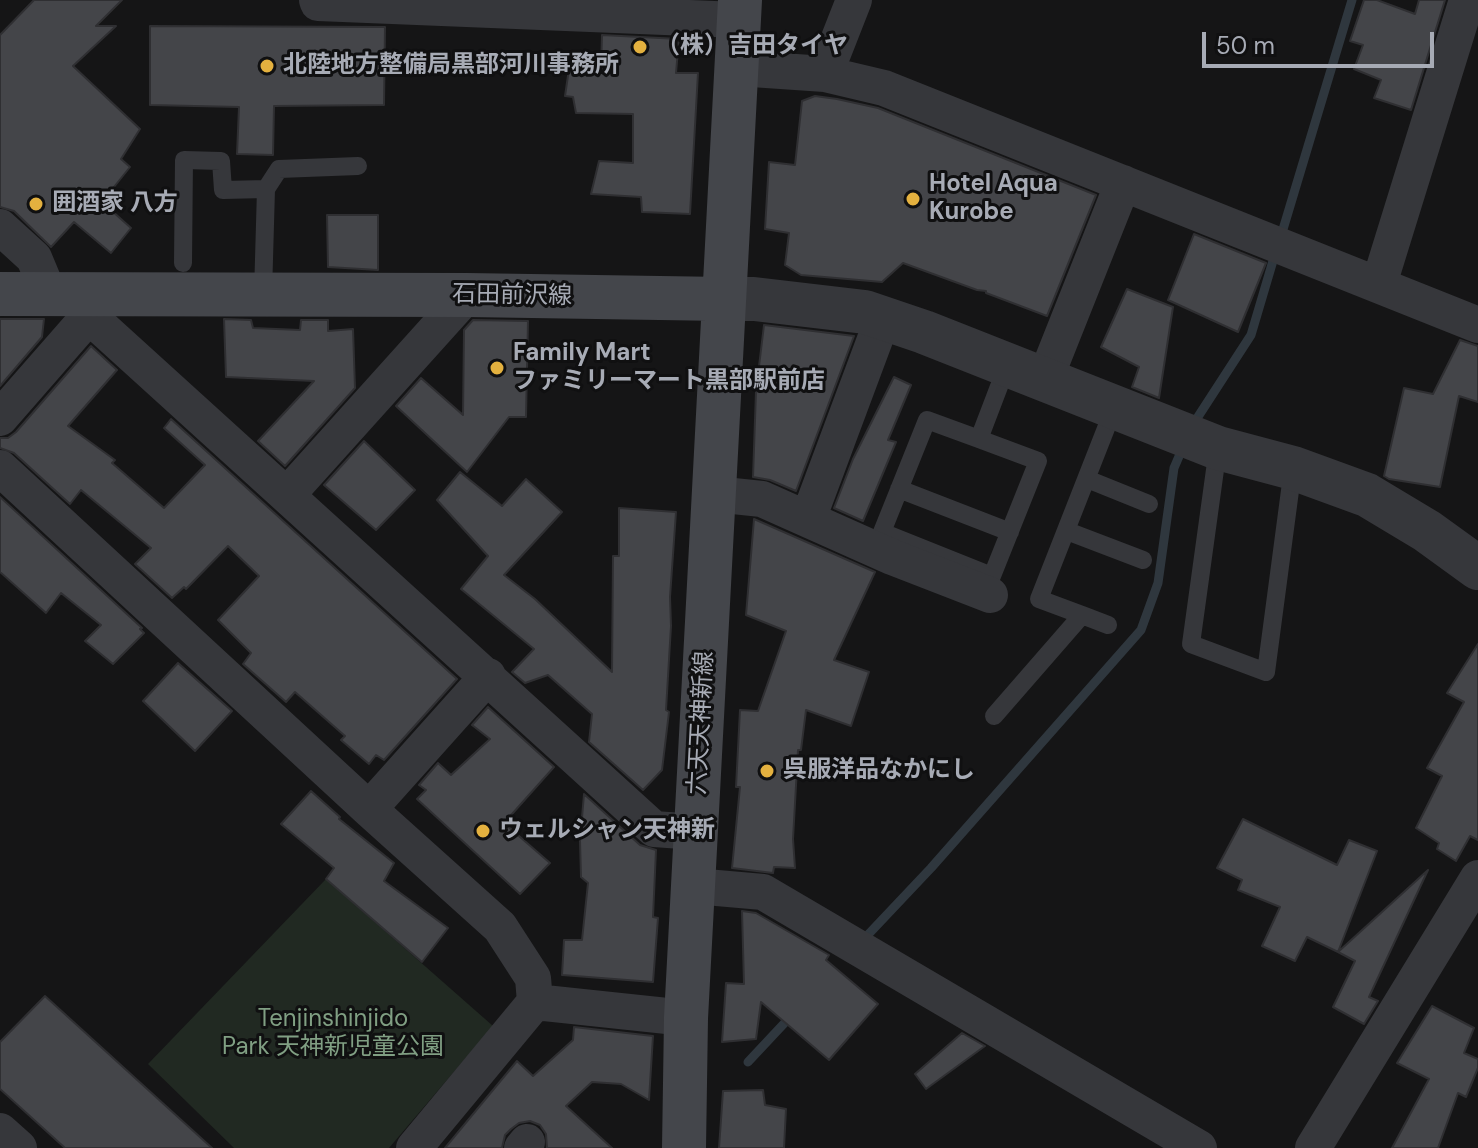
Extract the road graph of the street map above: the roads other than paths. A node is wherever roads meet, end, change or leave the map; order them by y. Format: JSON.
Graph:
{"nodes":[{"id":1,"x":317,"y":0,"type":"edge"},
{"id":2,"x":854,"y":0,"type":"edge"},
{"id":3,"x":1467,"y":0,"type":"edge"},
{"id":4,"x":739,"y":10,"type":"edge"},
{"id":5,"x":737,"y":68,"type":"junction"},
{"id":6,"x":825,"y":74,"type":"junction"},
{"id":7,"x":358,"y":166,"type":"dead end"},
{"id":8,"x":1123,"y":183,"type":"junction"},
{"id":9,"x":266,"y":189,"type":"junction"},
{"id":10,"x":0,"y":227,"type":"edge"},
{"id":11,"x":183,"y":263,"type":"dead end"},
{"id":12,"x":1379,"y":284,"type":"junction"},
{"id":13,"x":0,"y":294,"type":"edge"},
{"id":14,"x":263,"y":294,"type":"junction"},
{"id":15,"x":467,"y":295,"type":"junction"},
{"id":16,"x":724,"y":299,"type":"junction"},
{"id":17,"x":74,"y":302,"type":"junction"},
{"id":18,"x":883,"y":318,"type":"junction"},
{"id":19,"x":1478,"y":325,"type":"edge"},
{"id":20,"x":1026,"y":371,"type":"junction"},
{"id":21,"x":1114,"y":408,"type":"junction"},
{"id":22,"x":0,"y":418,"type":"edge"},
{"id":23,"x":979,"y":439,"type":"junction"},
{"id":24,"x":1218,"y":448,"type":"junction"},
{"id":25,"x":0,"y":468,"type":"edge"},
{"id":26,"x":1293,"y":468,"type":"junction"},
{"id":27,"x":1087,"y":479,"type":"junction"},
{"id":28,"x":899,"y":489,"type":"junction"},
{"id":29,"x":714,"y":494,"type":"junction"},
{"id":30,"x":287,"y":495,"type":"junction"},
{"id":31,"x":1149,"y":504,"type":"dead end"},
{"id":32,"x":808,"y":519,"type":"junction"},
{"id":33,"x":1067,"y":531,"type":"junction"},
{"id":34,"x":1010,"y":532,"type":"junction"},
{"id":35,"x":1143,"y":560,"type":"dead end"},
{"id":36,"x":1478,"y":568,"type":"edge"},
{"id":37,"x":990,"y":595,"type":"dead end"},
{"id":38,"x":1082,"y":615,"type":"junction"},
{"id":39,"x":1108,"y":625,"type":"dead end"},
{"id":40,"x":488,"y":676,"type":"junction"},
{"id":41,"x":994,"y":716,"type":"dead end"},
{"id":42,"x":369,"y":809,"type":"junction"},
{"id":43,"x":696,"y":832,"type":"junction"},
{"id":44,"x":1478,"y":878,"type":"edge"},
{"id":45,"x":694,"y":886,"type":"junction"},
{"id":46,"x":535,"y":1002,"type":"junction"},
{"id":47,"x":686,"y":1018,"type":"junction"},
{"id":48,"x":0,"y":1131,"type":"edge"},
{"id":49,"x":676,"y":1144,"type":"edge"},
{"id":50,"x":19,"y":1148,"type":"edge"},
{"id":51,"x":414,"y":1148,"type":"edge"},
{"id":52,"x":1199,"y":1148,"type":"edge"},
{"id":53,"x":1313,"y":1148,"type":"edge"}],
"edges":[{"from":1,"to":4,"type":"street"},
{"from":2,"to":6,"type":"street"},
{"from":3,"to":12,"type":"street"},
{"from":4,"to":5,"type":"main road"},
{"from":5,"to":6,"type":"street"},
{"from":5,"to":16,"type":"main road"},
{"from":6,"to":8,"type":"street"},
{"from":7,"to":9,"type":"lane"},
{"from":8,"to":12,"type":"street"},
{"from":8,"to":20,"type":"street"},
{"from":9,"to":11,"type":"lane"},
{"from":9,"to":14,"type":"lane"},
{"from":10,"to":17,"type":"street"},
{"from":12,"to":19,"type":"street"},
{"from":13,"to":17,"type":"main road","name":"石田前沢線"},
{"from":14,"to":15,"type":"main road","name":"石田前沢線"},
{"from":14,"to":17,"type":"main road","name":"石田前沢線"},
{"from":15,"to":16,"type":"main road","name":"石田前沢線"},
{"from":15,"to":30,"type":"street"},
{"from":16,"to":18,"type":"street"},
{"from":16,"to":29,"type":"main road","name":"六天天神新線"},
{"from":17,"to":22,"type":"street"},
{"from":17,"to":30,"type":"street"},
{"from":18,"to":20,"type":"street"},
{"from":18,"to":32,"type":"street"},
{"from":20,"to":21,"type":"street"},
{"from":20,"to":23,"type":"lane"},
{"from":21,"to":24,"type":"street"},
{"from":21,"to":27,"type":"lane"},
{"from":23,"to":28,"type":"lane"},
{"from":23,"to":34,"type":"lane"},
{"from":24,"to":26,"type":"street"},
{"from":24,"to":26,"type":"lane"},
{"from":25,"to":42,"type":"street"},
{"from":26,"to":36,"type":"street"},
{"from":27,"to":31,"type":"lane"},
{"from":27,"to":33,"type":"lane"},
{"from":28,"to":34,"type":"lane"},
{"from":28,"to":34,"type":"lane"},
{"from":29,"to":32,"type":"street"},
{"from":29,"to":43,"type":"main road","name":"六天天神新線"},
{"from":30,"to":40,"type":"street"},
{"from":32,"to":37,"type":"street"},
{"from":33,"to":35,"type":"lane"},
{"from":33,"to":38,"type":"lane"},
{"from":38,"to":39,"type":"lane"},
{"from":38,"to":41,"type":"lane"},
{"from":40,"to":42,"type":"street"},
{"from":40,"to":43,"type":"street"},
{"from":42,"to":46,"type":"street"},
{"from":43,"to":45,"type":"main road","name":"六天天神新線"},
{"from":44,"to":53,"type":"street"},
{"from":45,"to":47,"type":"main road","name":"六天天神新線"},
{"from":45,"to":52,"type":"street"},
{"from":46,"to":47,"type":"street"},
{"from":46,"to":51,"type":"street"},
{"from":47,"to":49,"type":"main road","name":"六天天神新線"},
{"from":48,"to":50,"type":"street"}]}
